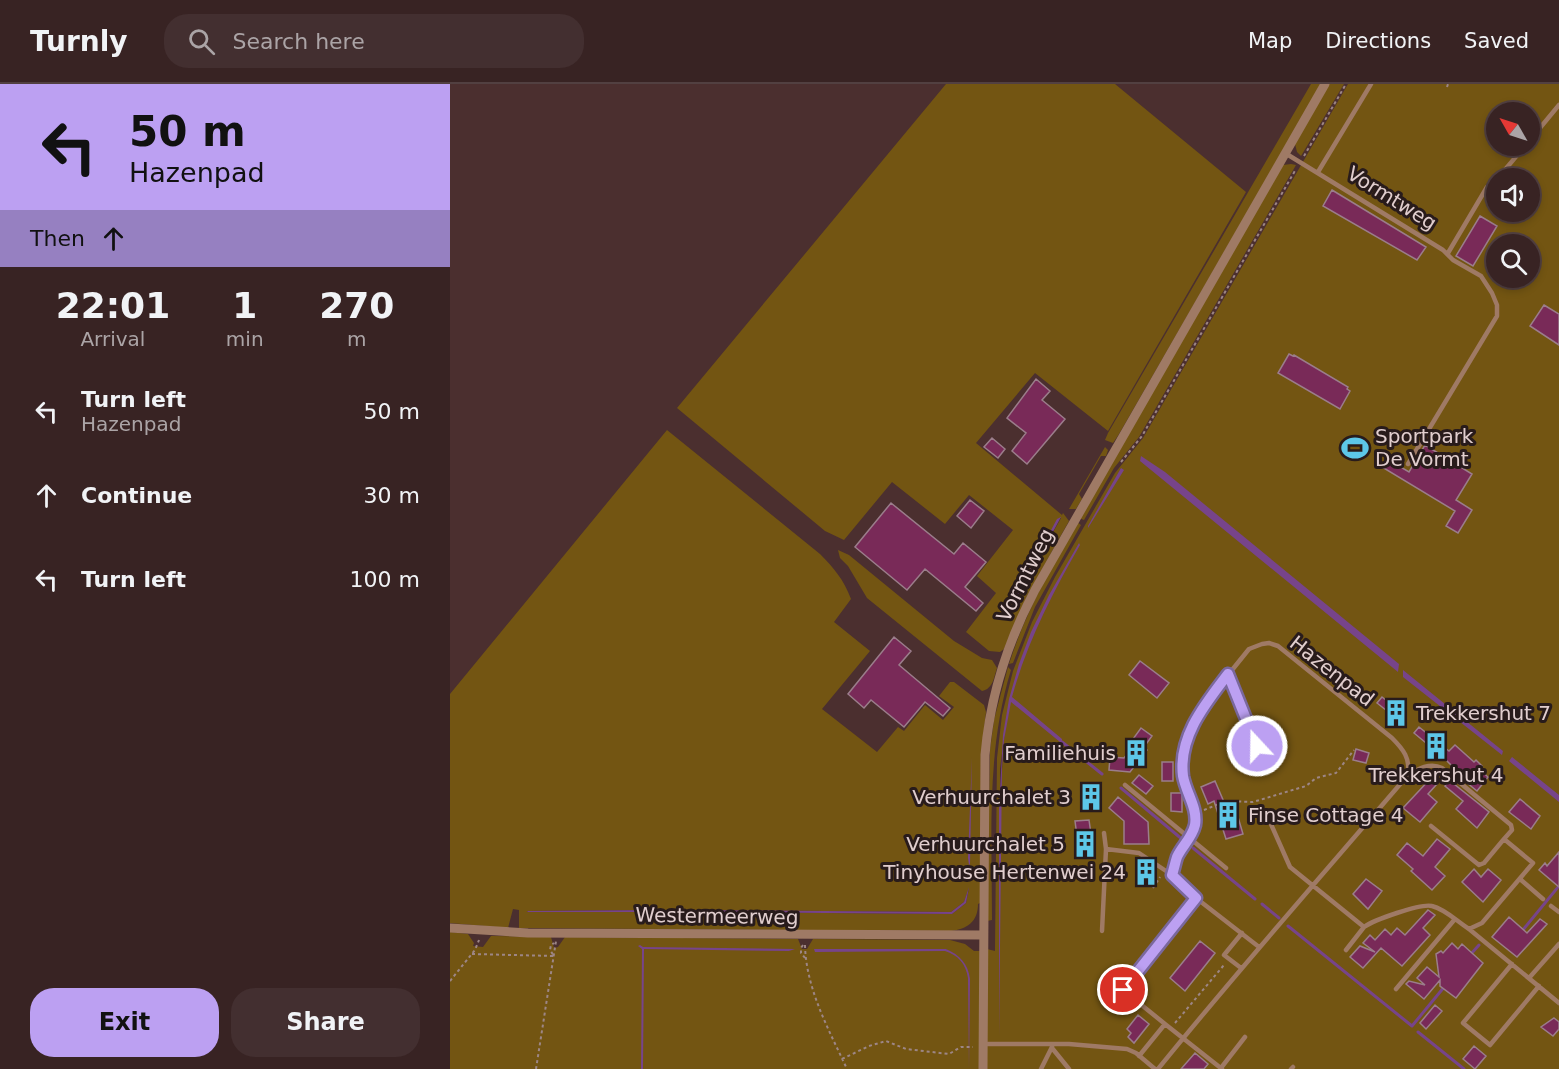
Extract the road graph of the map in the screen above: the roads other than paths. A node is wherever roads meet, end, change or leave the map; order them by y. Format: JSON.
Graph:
{"nodes":[{"id":1,"x":1325,"y":84,"type":"edge"},
{"id":2,"x":1371,"y":84,"type":"edge"},
{"id":3,"x":1559,"y":105,"type":"edge"},
{"id":4,"x":1540,"y":128,"type":"edge"},
{"id":5,"x":1286,"y":153,"type":"junction"},
{"id":6,"x":1517,"y":156,"type":"edge"},
{"id":7,"x":1506,"y":168,"type":"edge"},
{"id":8,"x":1318,"y":172,"type":"junction"},
{"id":9,"x":1486,"y":189,"type":"edge"},
{"id":10,"x":1448,"y":253,"type":"junction"},
{"id":11,"x":1408,"y":464,"type":"dead end"},
{"id":12,"x":1228,"y":674,"type":"junction"},
{"id":13,"x":1264,"y":764,"type":"dead end"},
{"id":14,"x":1408,"y":775,"type":"junction"},
{"id":15,"x":1125,"y":785,"type":"dead end"},
{"id":16,"x":1270,"y":822,"type":"dead end"},
{"id":17,"x":1431,"y":826,"type":"dead end"},
{"id":18,"x":1104,"y":833,"type":"dead end"},
{"id":19,"x":1190,"y":837,"type":"junction"},
{"id":20,"x":1504,"y":839,"type":"junction"},
{"id":21,"x":1106,"y":849,"type":"junction"},
{"id":22,"x":1226,"y":868,"type":"dead end"},
{"id":23,"x":1172,"y":875,"type":"junction"},
{"id":24,"x":1520,"y":879,"type":"junction"},
{"id":25,"x":1313,"y":886,"type":"junction"},
{"id":26,"x":1196,"y":898,"type":"junction"},
{"id":27,"x":1543,"y":899,"type":"dead end"},
{"id":28,"x":1551,"y":906,"type":"dead end"},
{"id":29,"x":1559,"y":912,"type":"edge"},
{"id":30,"x":1455,"y":919,"type":"junction"},
{"id":31,"x":1364,"y":927,"type":"junction"},
{"id":32,"x":450,"y":928,"type":"edge"},
{"id":33,"x":1469,"y":929,"type":"junction"},
{"id":34,"x":1102,"y":931,"type":"dead end"},
{"id":35,"x":1242,"y":933,"type":"junction"},
{"id":36,"x":983,"y":935,"type":"junction"},
{"id":37,"x":1559,"y":944,"type":"edge"},
{"id":38,"x":1259,"y":947,"type":"junction"},
{"id":39,"x":1346,"y":950,"type":"dead end"},
{"id":40,"x":1512,"y":964,"type":"junction"},
{"id":41,"x":1241,"y":968,"type":"junction"},
{"id":42,"x":1529,"y":978,"type":"junction"},
{"id":43,"x":1539,"y":986,"type":"junction"},
{"id":44,"x":1396,"y":989,"type":"dead end"},
{"id":45,"x":1559,"y":1003,"type":"edge"},
{"id":46,"x":1165,"y":1024,"type":"junction"},
{"id":47,"x":1184,"y":1037,"type":"junction"},
{"id":48,"x":1245,"y":1037,"type":"dead end"},
{"id":49,"x":978,"y":1045,"type":"junction"},
{"id":50,"x":1052,"y":1046,"type":"junction"},
{"id":51,"x":1139,"y":1056,"type":"junction"},
{"id":52,"x":983,"y":1069,"type":"edge"},
{"id":53,"x":1041,"y":1069,"type":"edge"},
{"id":54,"x":1069,"y":1069,"type":"edge"},
{"id":55,"x":1156,"y":1069,"type":"edge"},
{"id":56,"x":1222,"y":1069,"type":"edge"}],
"edges":[{"from":1,"to":5,"type":"street","name":"Vormtweg"},
{"from":2,"to":8,"type":"lane","name":"Vormtweg"},
{"from":3,"to":4,"type":"lane"},
{"from":5,"to":8,"type":"lane","name":"Vormtweg"},
{"from":5,"to":36,"type":"street","name":"Vormtweg"},
{"from":6,"to":7,"type":"lane","name":"Vormtweg"},
{"from":8,"to":10,"type":"lane","name":"Vormtweg"},
{"from":9,"to":10,"type":"lane","name":"Vormtweg"},
{"from":10,"to":11,"type":"lane","name":"Vormtweg"},
{"from":12,"to":13,"type":"lane"},
{"from":12,"to":14,"type":"lane","name":"Hazenpad"},
{"from":12,"to":19,"type":"lane","name":"Hazenpad"},
{"from":14,"to":20,"type":"lane"},
{"from":14,"to":25,"type":"lane"},
{"from":15,"to":19,"type":"lane"},
{"from":16,"to":25,"type":"lane"},
{"from":17,"to":20,"type":"lane"},
{"from":18,"to":21,"type":"lane"},
{"from":19,"to":22,"type":"lane"},
{"from":19,"to":23,"type":"lane"},
{"from":20,"to":24,"type":"lane"},
{"from":21,"to":23,"type":"lane"},
{"from":21,"to":34,"type":"lane"},
{"from":23,"to":26,"type":"lane"},
{"from":24,"to":27,"type":"lane"},
{"from":24,"to":33,"type":"lane"},
{"from":25,"to":31,"type":"lane"},
{"from":25,"to":38,"type":"lane"},
{"from":26,"to":35,"type":"lane"},
{"from":26,"to":46,"type":"lane"},
{"from":28,"to":29,"type":"lane"},
{"from":30,"to":31,"type":"lane"},
{"from":30,"to":33,"type":"lane"},
{"from":30,"to":44,"type":"lane"},
{"from":31,"to":39,"type":"lane"},
{"from":32,"to":36,"type":"street","name":"Westermeerweg"},
{"from":33,"to":40,"type":"lane"},
{"from":35,"to":38,"type":"lane"},
{"from":35,"to":41,"type":"lane"},
{"from":36,"to":49,"type":"street","name":"Vormtweg"},
{"from":37,"to":42,"type":"lane"},
{"from":38,"to":41,"type":"lane"},
{"from":40,"to":42,"type":"lane"},
{"from":40,"to":43,"type":"lane"},
{"from":41,"to":47,"type":"lane"},
{"from":42,"to":43,"type":"lane"},
{"from":43,"to":45,"type":"lane"},
{"from":46,"to":47,"type":"lane"},
{"from":46,"to":51,"type":"lane"},
{"from":47,"to":55,"type":"lane"},
{"from":47,"to":56,"type":"lane"},
{"from":48,"to":56,"type":"lane"},
{"from":49,"to":50,"type":"lane"},
{"from":49,"to":52,"type":"street","name":"Vormtweg"},
{"from":50,"to":51,"type":"lane"},
{"from":50,"to":53,"type":"lane"},
{"from":50,"to":54,"type":"lane"},
{"from":51,"to":55,"type":"lane"}]}
